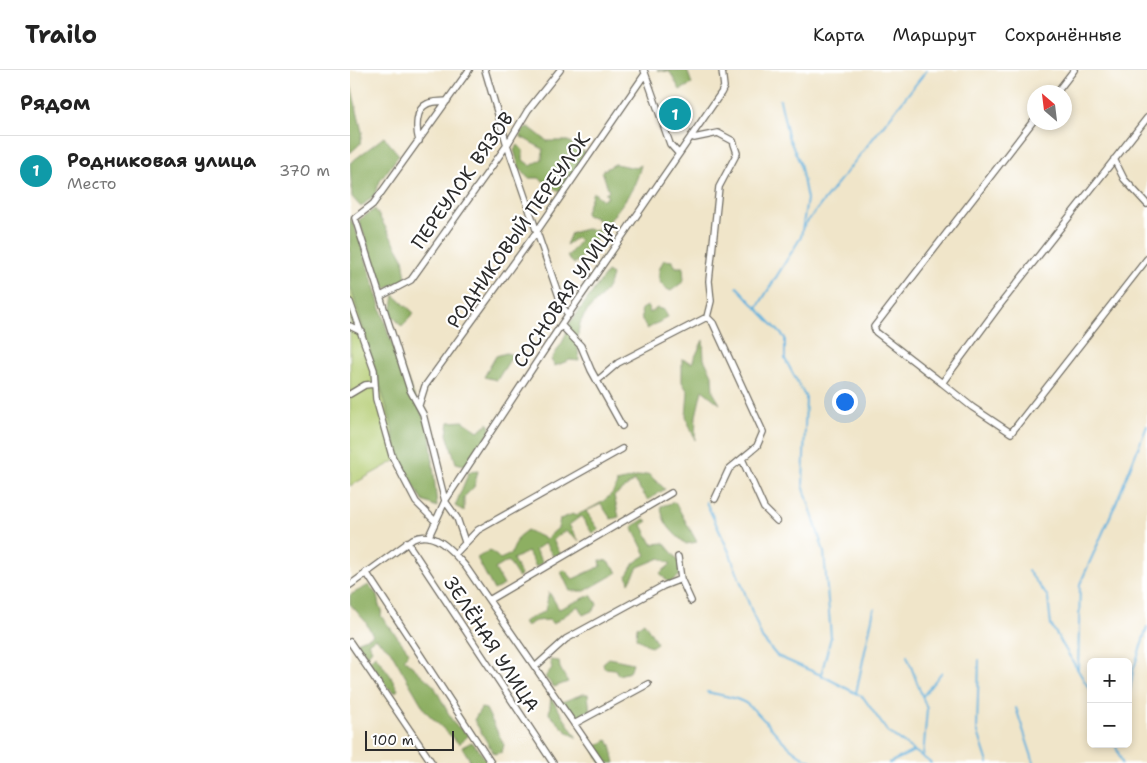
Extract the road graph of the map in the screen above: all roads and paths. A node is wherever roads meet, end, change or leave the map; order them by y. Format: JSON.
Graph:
{"nodes":[{"id":1,"x":469,"y":70,"type":"edge"},
{"id":2,"x":485,"y":70,"type":"edge"},
{"id":3,"x":560,"y":70,"type":"edge"},
{"id":4,"x":722,"y":70,"type":"edge"},
{"id":5,"x":1074,"y":70,"type":"edge"},
{"id":6,"x":645,"y":72,"type":"edge"},
{"id":7,"x":1062,"y":85,"type":"edge"},
{"id":8,"x":447,"y":101,"type":"junction"},
{"id":9,"x":1147,"y":118,"type":"edge"},
{"id":10,"x":1027,"y":129,"type":"edge"},
{"id":11,"x":691,"y":136,"type":"junction"},
{"id":12,"x":419,"y":141,"type":"junction"},
{"id":13,"x":507,"y":145,"type":"junction"},
{"id":14,"x":679,"y":154,"type":"junction"},
{"id":15,"x":1114,"y":160,"type":"junction"},
{"id":16,"x":1147,"y":204,"type":"edge"},
{"id":17,"x":537,"y":231,"type":"junction"},
{"id":18,"x":1147,"y":260,"type":"edge"},
{"id":19,"x":381,"y":296,"type":"junction"},
{"id":20,"x":350,"y":302,"type":"edge"},
{"id":21,"x":352,"y":315,"type":"edge"},
{"id":22,"x":569,"y":315,"type":"junction"},
{"id":23,"x":707,"y":317,"type":"junction"},
{"id":24,"x":561,"y":325,"type":"junction"},
{"id":25,"x":350,"y":326,"type":"edge"},
{"id":26,"x":362,"y":332,"type":"junction"},
{"id":27,"x":597,"y":381,"type":"junction"},
{"id":28,"x":942,"y":383,"type":"junction"},
{"id":29,"x":375,"y":384,"type":"junction"},
{"id":30,"x":350,"y":394,"type":"edge"},
{"id":31,"x":419,"y":405,"type":"junction"},
{"id":32,"x":622,"y":426,"type":"dead end"},
{"id":33,"x":622,"y":448,"type":"dead end"},
{"id":34,"x":742,"y":459,"type":"junction"},
{"id":35,"x":671,"y":493,"type":"dead end"},
{"id":36,"x":715,"y":499,"type":"dead end"},
{"id":37,"x":445,"y":501,"type":"junction"},
{"id":38,"x":435,"y":521,"type":"junction"},
{"id":39,"x":777,"y":522,"type":"dead end"},
{"id":40,"x":429,"y":536,"type":"junction"},
{"id":41,"x":407,"y":542,"type":"junction"},
{"id":42,"x":465,"y":542,"type":"junction"},
{"id":43,"x":455,"y":554,"type":"junction"},
{"id":44,"x":678,"y":557,"type":"dead end"},
{"id":45,"x":366,"y":572,"type":"junction"},
{"id":46,"x":681,"y":579,"type":"junction"},
{"id":47,"x":350,"y":585,"type":"edge"},
{"id":48,"x":489,"y":600,"type":"junction"},
{"id":49,"x":691,"y":602,"type":"dead end"},
{"id":50,"x":350,"y":642,"type":"edge"},
{"id":51,"x":535,"y":666,"type":"junction"},
{"id":52,"x":648,"y":684,"type":"dead end"},
{"id":53,"x":574,"y":724,"type":"junction"},
{"id":54,"x":432,"y":763,"type":"edge"},
{"id":55,"x":491,"y":763,"type":"edge"},
{"id":56,"x":553,"y":763,"type":"edge"},
{"id":57,"x":601,"y":763,"type":"edge"}],
"edges":[{"from":1,"to":8,"type":"street"},
{"from":2,"to":13,"type":"street"},
{"from":3,"to":13,"type":"street","name":"ПЕРЕУЛОК ВЯЗОВ"},
{"from":4,"to":11,"type":"street","name":"СОСНОВАЯ УЛИЦА"},
{"from":5,"to":7,"type":"street"},
{"from":6,"to":14,"type":"street"},
{"from":6,"to":17,"type":"street","name":"РОДНИКОВЫЙ ПЕРЕУЛОК"},
{"from":8,"to":12,"type":"street"},
{"from":8,"to":12,"type":"street"},
{"from":9,"to":15,"type":"street"},
{"from":10,"to":28,"type":"street"},
{"from":11,"to":14,"type":"street","name":"СОСНОВАЯ УЛИЦА"},
{"from":11,"to":23,"type":"street"},
{"from":12,"to":19,"type":"street"},
{"from":13,"to":17,"type":"street"},
{"from":13,"to":19,"type":"street","name":"ПЕРЕУЛОК ВЯЗОВ"},
{"from":14,"to":22,"type":"street","name":"СОСНОВАЯ УЛИЦА"},
{"from":15,"to":16,"type":"street"},
{"from":15,"to":28,"type":"street"},
{"from":17,"to":22,"type":"street"},
{"from":17,"to":31,"type":"street","name":"РОДНИКОВЫЙ ПЕРЕУЛОК"},
{"from":18,"to":28,"type":"street"},
{"from":19,"to":31,"type":"street"},
{"from":20,"to":21,"type":"street"},
{"from":21,"to":26,"type":"street"},
{"from":22,"to":24,"type":"street","name":"СОСНОВАЯ УЛИЦА"},
{"from":23,"to":27,"type":"street"},
{"from":23,"to":34,"type":"street"},
{"from":24,"to":27,"type":"street"},
{"from":24,"to":37,"type":"street","name":"СОСНОВАЯ УЛИЦА"},
{"from":25,"to":26,"type":"street"},
{"from":26,"to":29,"type":"street"},
{"from":27,"to":32,"type":"street"},
{"from":29,"to":30,"type":"street"},
{"from":29,"to":38,"type":"street"},
{"from":31,"to":37,"type":"street"},
{"from":33,"to":42,"type":"street"},
{"from":34,"to":36,"type":"street"},
{"from":34,"to":39,"type":"street"},
{"from":35,"to":48,"type":"street"},
{"from":37,"to":38,"type":"street","name":"СОСНОВАЯ УЛИЦА"},
{"from":37,"to":42,"type":"street"},
{"from":38,"to":40,"type":"street","name":"СОСНОВАЯ УЛИЦА"},
{"from":40,"to":41,"type":"street"},
{"from":40,"to":43,"type":"street"},
{"from":41,"to":45,"type":"street"},
{"from":41,"to":56,"type":"street","name":"ЗЕЛЁНАЯ УЛИЦА"},
{"from":42,"to":43,"type":"street"},
{"from":43,"to":48,"type":"street"},
{"from":44,"to":46,"type":"street"},
{"from":45,"to":47,"type":"street"},
{"from":45,"to":55,"type":"street"},
{"from":46,"to":49,"type":"street"},
{"from":46,"to":51,"type":"street"},
{"from":48,"to":51,"type":"street"},
{"from":50,"to":54,"type":"street"},
{"from":51,"to":53,"type":"street"},
{"from":52,"to":53,"type":"street"},
{"from":53,"to":57,"type":"street"}]}
